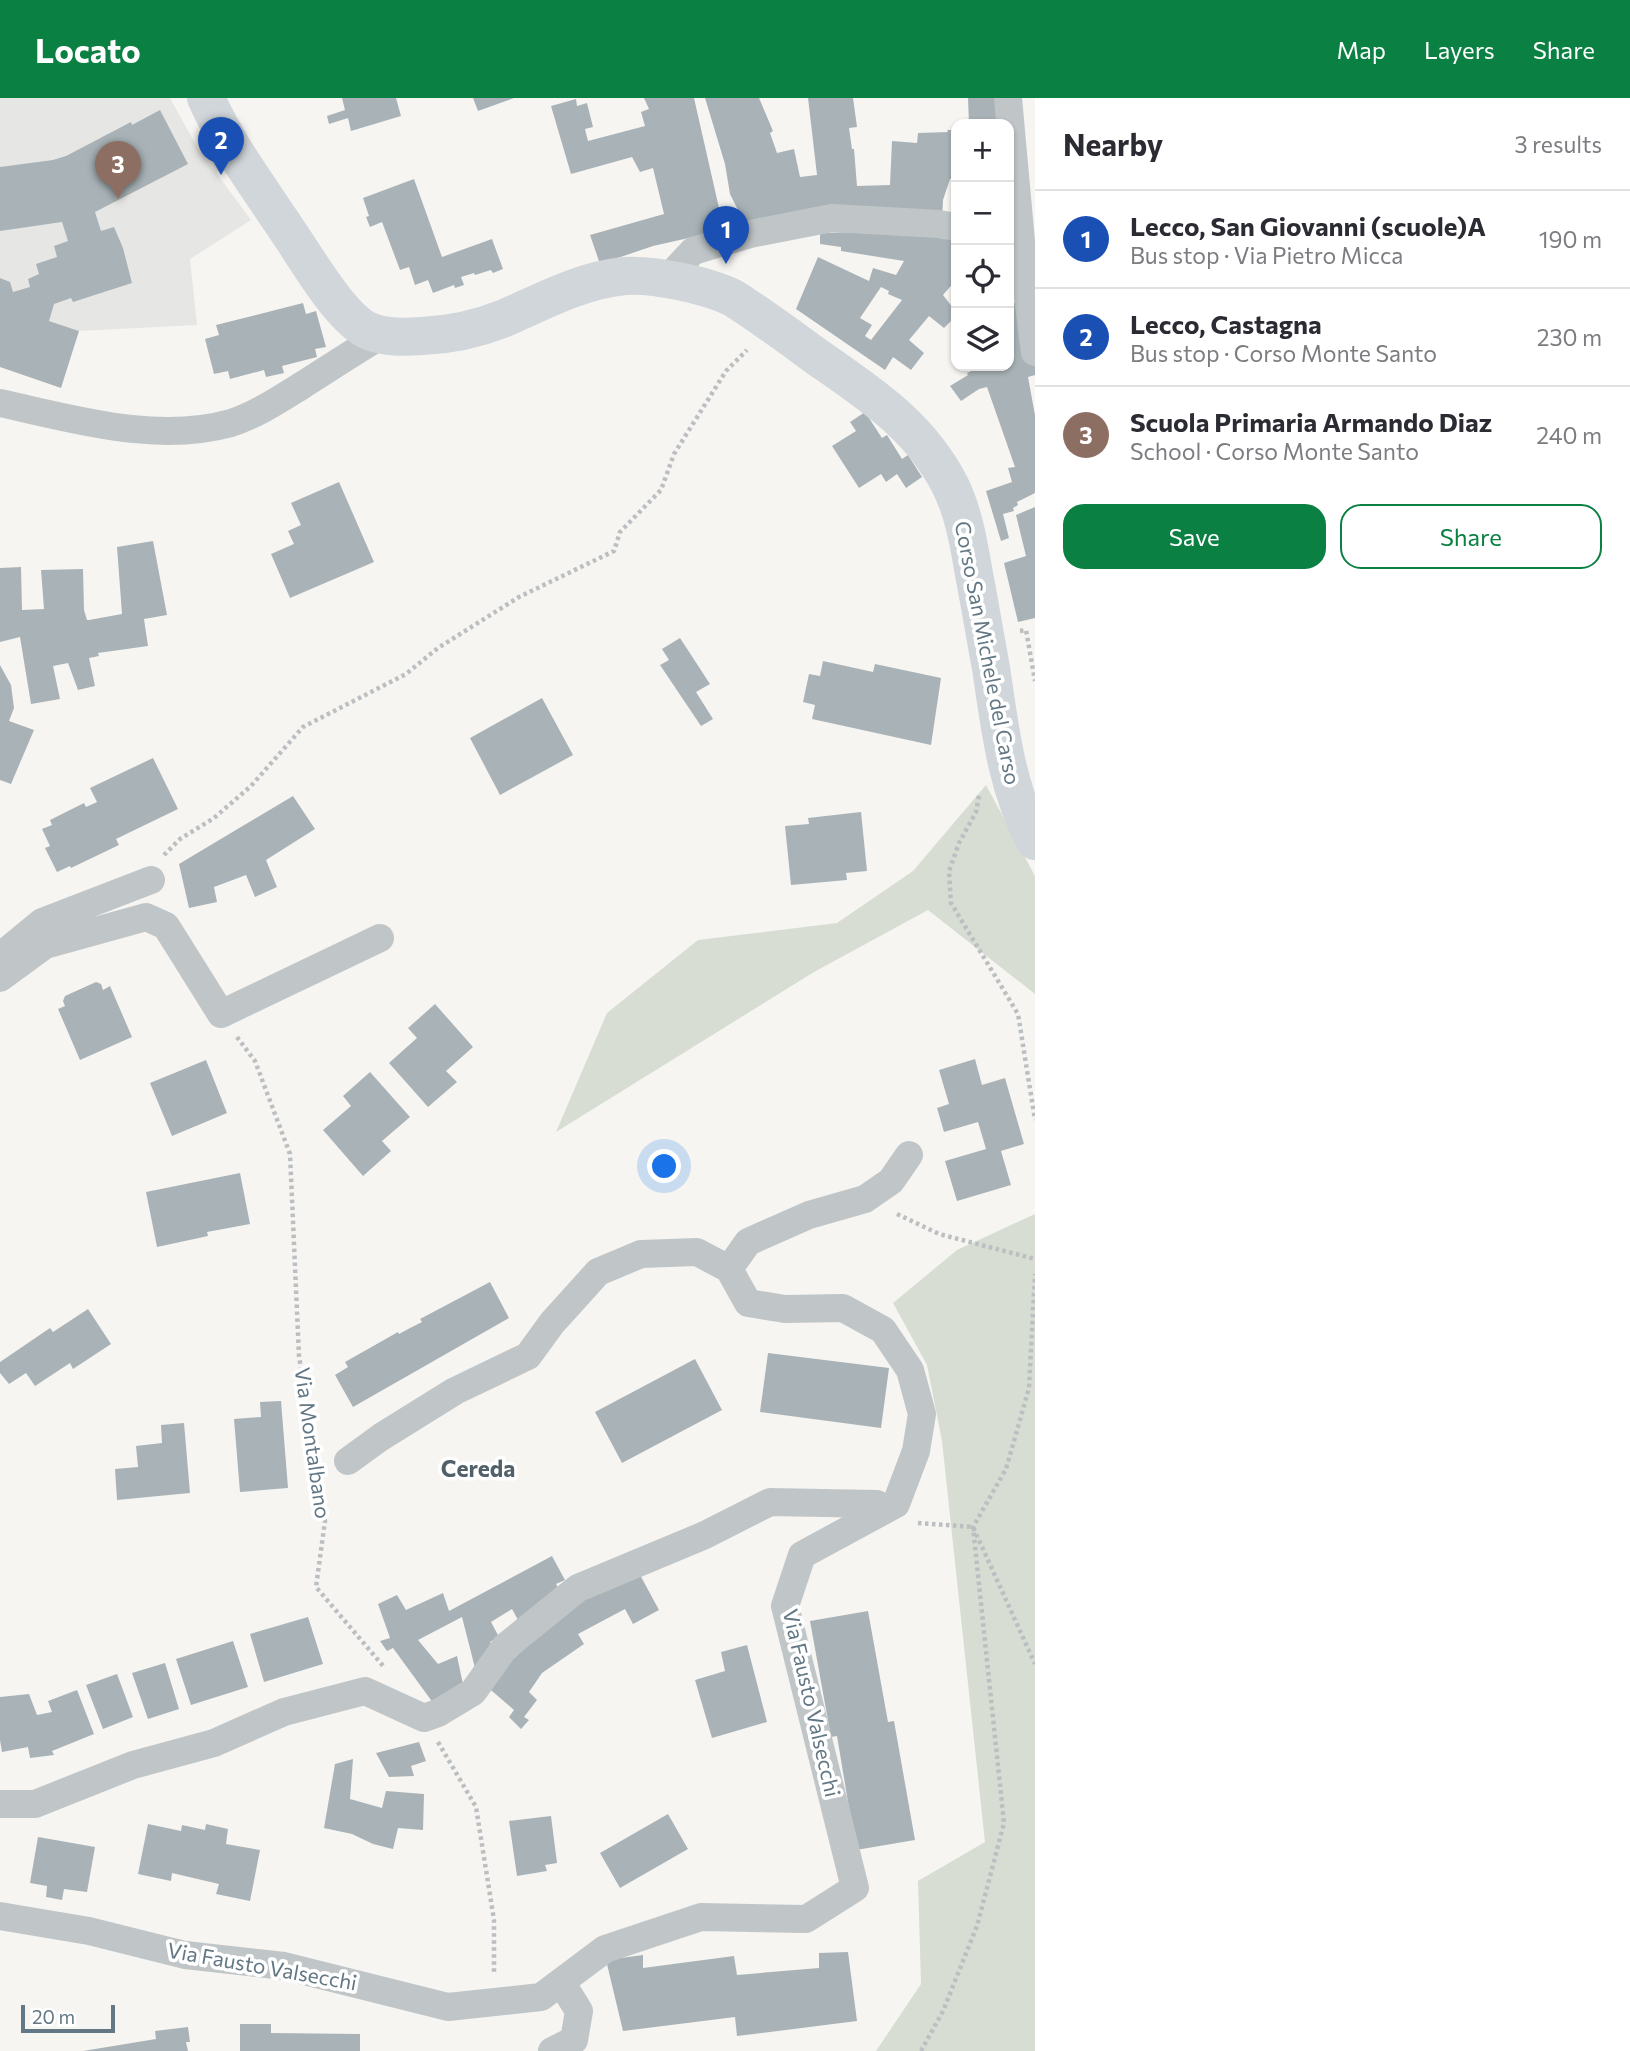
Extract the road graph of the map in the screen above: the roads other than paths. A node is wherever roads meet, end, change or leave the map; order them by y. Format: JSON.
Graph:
{"nodes":[{"id":1,"x":206,"y":98,"type":"edge"},
{"id":2,"x":1008,"y":98,"type":"edge"},
{"id":3,"x":951,"y":226,"type":"edge"},
{"id":4,"x":1015,"y":239,"type":"edge"},
{"id":5,"x":666,"y":280,"type":"junction"},
{"id":6,"x":382,"y":335,"type":"junction"},
{"id":7,"x":1035,"y":352,"type":"edge"},
{"id":8,"x":0,"y":403,"type":"edge"},
{"id":9,"x":1035,"y":841,"type":"edge"},
{"id":10,"x":151,"y":880,"type":"road end"},
{"id":11,"x":380,"y":938,"type":"dead end"},
{"id":12,"x":0,"y":957,"type":"edge"},
{"id":13,"x":0,"y":978,"type":"edge"},
{"id":14,"x":909,"y":1155,"type":"dead end"},
{"id":15,"x":729,"y":1269,"type":"junction"},
{"id":16,"x":348,"y":1461,"type":"dead end"},
{"id":17,"x":876,"y":1515,"type":"junction"},
{"id":18,"x":0,"y":1804,"type":"edge"},
{"id":19,"x":0,"y":1916,"type":"edge"},
{"id":20,"x":561,"y":1982,"type":"junction"},
{"id":21,"x":552,"y":2051,"type":"edge"}],
"edges":[{"from":1,"to":6,"type":"main road"},
{"from":2,"to":4,"type":"street"},
{"from":3,"to":5,"type":"street"},
{"from":4,"to":7,"type":"street"},
{"from":5,"to":6,"type":"main road","name":"Corso San Michele del Carso"},
{"from":5,"to":9,"type":"main road","name":"Corso San Michele del Carso"},
{"from":6,"to":8,"type":"street"},
{"from":10,"to":12,"type":"street"},
{"from":11,"to":13,"type":"street"},
{"from":14,"to":15,"type":"street"},
{"from":15,"to":16,"type":"street"},
{"from":15,"to":17,"type":"street","name":"Via Fausto Valsecchi"},
{"from":17,"to":18,"type":"street"},
{"from":17,"to":20,"type":"street","name":"Via Fausto Valsecchi"},
{"from":19,"to":20,"type":"street","name":"Via Fausto Valsecchi"},
{"from":20,"to":21,"type":"street"}]}
